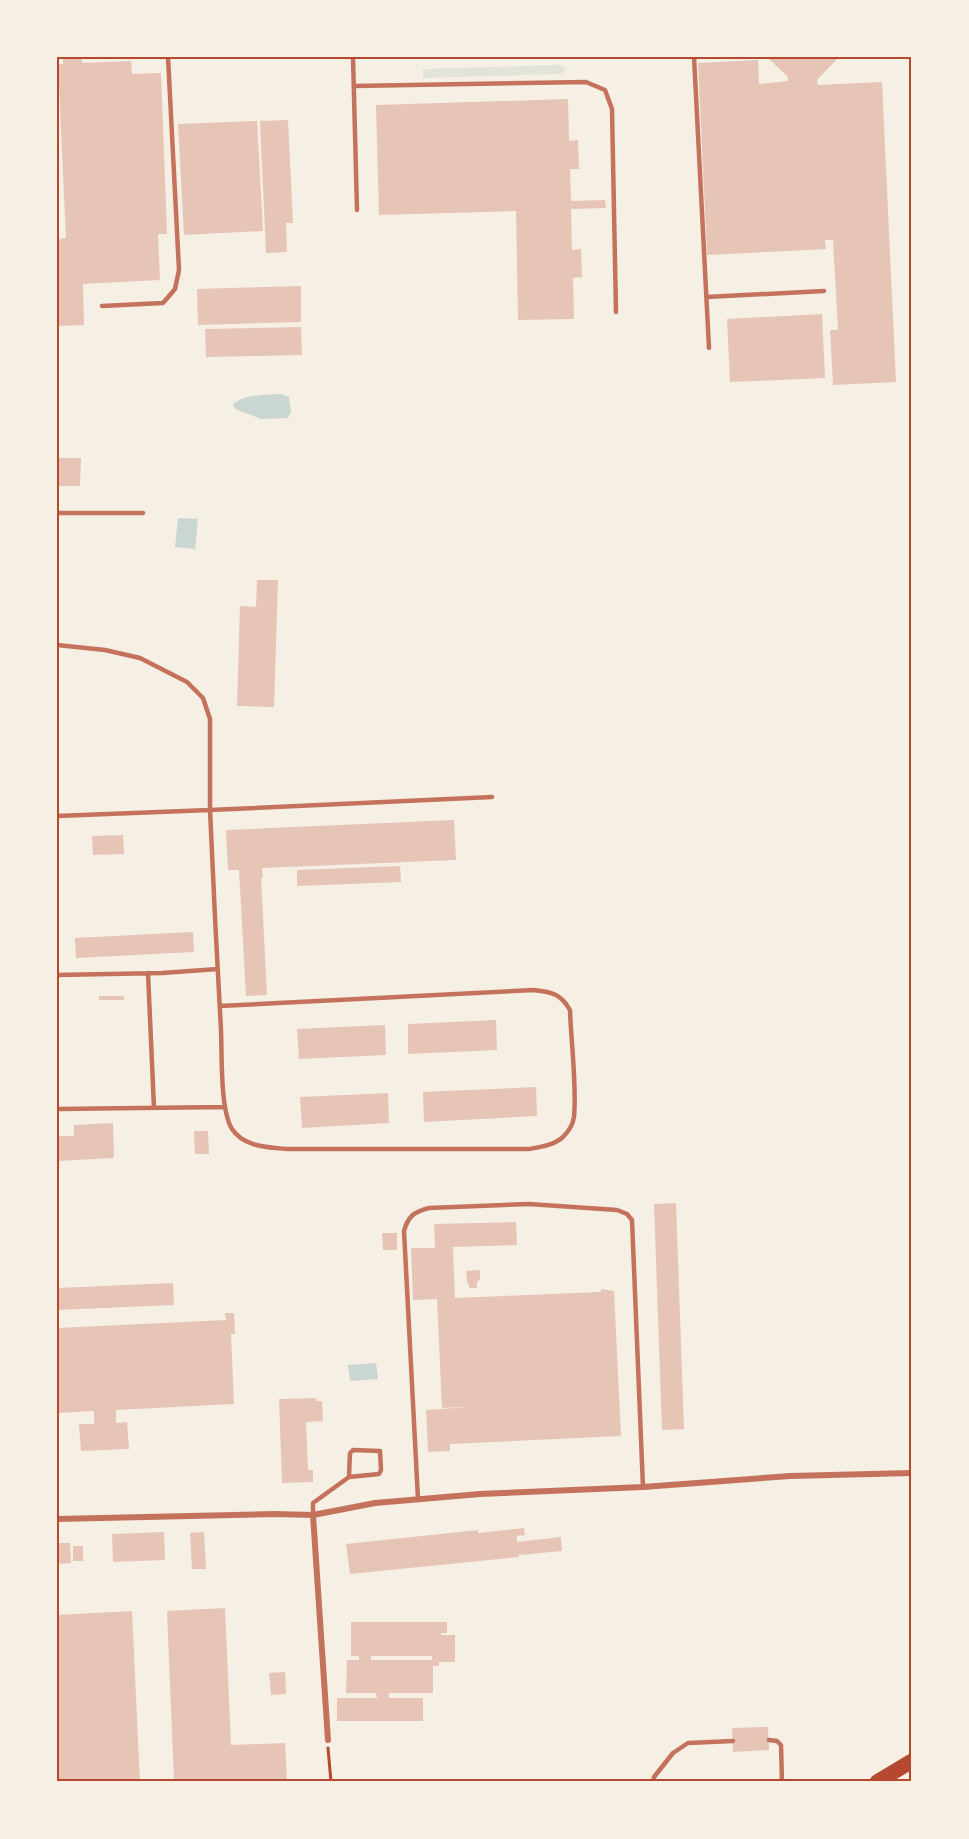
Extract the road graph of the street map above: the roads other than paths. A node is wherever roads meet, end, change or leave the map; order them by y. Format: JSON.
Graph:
{"nodes":[{"id":1,"x":168,"y":57,"type":"edge"},
{"id":2,"x":353,"y":57,"type":"edge"},
{"id":3,"x":694,"y":57,"type":"edge"},
{"id":4,"x":354,"y":86,"type":"junction"},
{"id":5,"x":357,"y":210,"type":"dead end"},
{"id":6,"x":824,"y":291,"type":"dead end"},
{"id":7,"x":706,"y":297,"type":"junction"},
{"id":8,"x":102,"y":306,"type":"dead end"},
{"id":9,"x":616,"y":312,"type":"dead end"},
{"id":10,"x":710,"y":348,"type":"dead end"},
{"id":11,"x":57,"y":513,"type":"edge"},
{"id":12,"x":143,"y":513,"type":"dead end"},
{"id":13,"x":57,"y":645,"type":"edge"},
{"id":14,"x":492,"y":796,"type":"dead end"},
{"id":15,"x":210,"y":810,"type":"junction"},
{"id":16,"x":57,"y":816,"type":"edge"},
{"id":17,"x":218,"y":969,"type":"junction"},
{"id":18,"x":148,"y":973,"type":"junction"},
{"id":19,"x":57,"y":975,"type":"edge"},
{"id":20,"x":220,"y":1006,"type":"junction"},
{"id":21,"x":225,"y":1107,"type":"junction"},
{"id":22,"x":154,"y":1108,"type":"junction"},
{"id":23,"x":57,"y":1109,"type":"edge"},
{"id":24,"x":912,"y":1473,"type":"edge"},
{"id":25,"x":349,"y":1477,"type":"junction"},
{"id":26,"x":643,"y":1487,"type":"junction"},
{"id":27,"x":418,"y":1500,"type":"junction"},
{"id":28,"x":313,"y":1515,"type":"junction"},
{"id":29,"x":57,"y":1519,"type":"edge"},
{"id":30,"x":328,"y":1740,"type":"road end"},
{"id":31,"x":769,"y":1740,"type":"dead end"},
{"id":32,"x":733,"y":1741,"type":"dead end"},
{"id":33,"x":912,"y":1761,"type":"edge"},
{"id":34,"x":653,"y":1782,"type":"edge"},
{"id":35,"x":782,"y":1782,"type":"edge"},
{"id":36,"x":877,"y":1782,"type":"edge"}],
"edges":[{"from":1,"to":8,"type":"lane"},
{"from":2,"to":4,"type":"lane"},
{"from":3,"to":7,"type":"lane"},
{"from":4,"to":5,"type":"lane"},
{"from":4,"to":9,"type":"lane"},
{"from":6,"to":7,"type":"lane"},
{"from":7,"to":10,"type":"lane"},
{"from":11,"to":12,"type":"lane"},
{"from":13,"to":15,"type":"lane"},
{"from":14,"to":15,"type":"lane"},
{"from":15,"to":16,"type":"lane"},
{"from":15,"to":17,"type":"lane"},
{"from":17,"to":18,"type":"lane"},
{"from":17,"to":20,"type":"lane"},
{"from":18,"to":19,"type":"lane"},
{"from":18,"to":22,"type":"lane"},
{"from":20,"to":21,"type":"lane"},
{"from":20,"to":21,"type":"lane"},
{"from":21,"to":22,"type":"lane"},
{"from":22,"to":23,"type":"lane"},
{"from":24,"to":26,"type":"street"},
{"from":25,"to":25,"type":"lane"},
{"from":25,"to":28,"type":"lane"},
{"from":26,"to":27,"type":"street"},
{"from":26,"to":27,"type":"lane"},
{"from":27,"to":28,"type":"street"},
{"from":28,"to":29,"type":"street"},
{"from":28,"to":30,"type":"street"},
{"from":31,"to":35,"type":"lane"},
{"from":32,"to":34,"type":"lane"},
{"from":33,"to":36,"type":"main road"}]}
